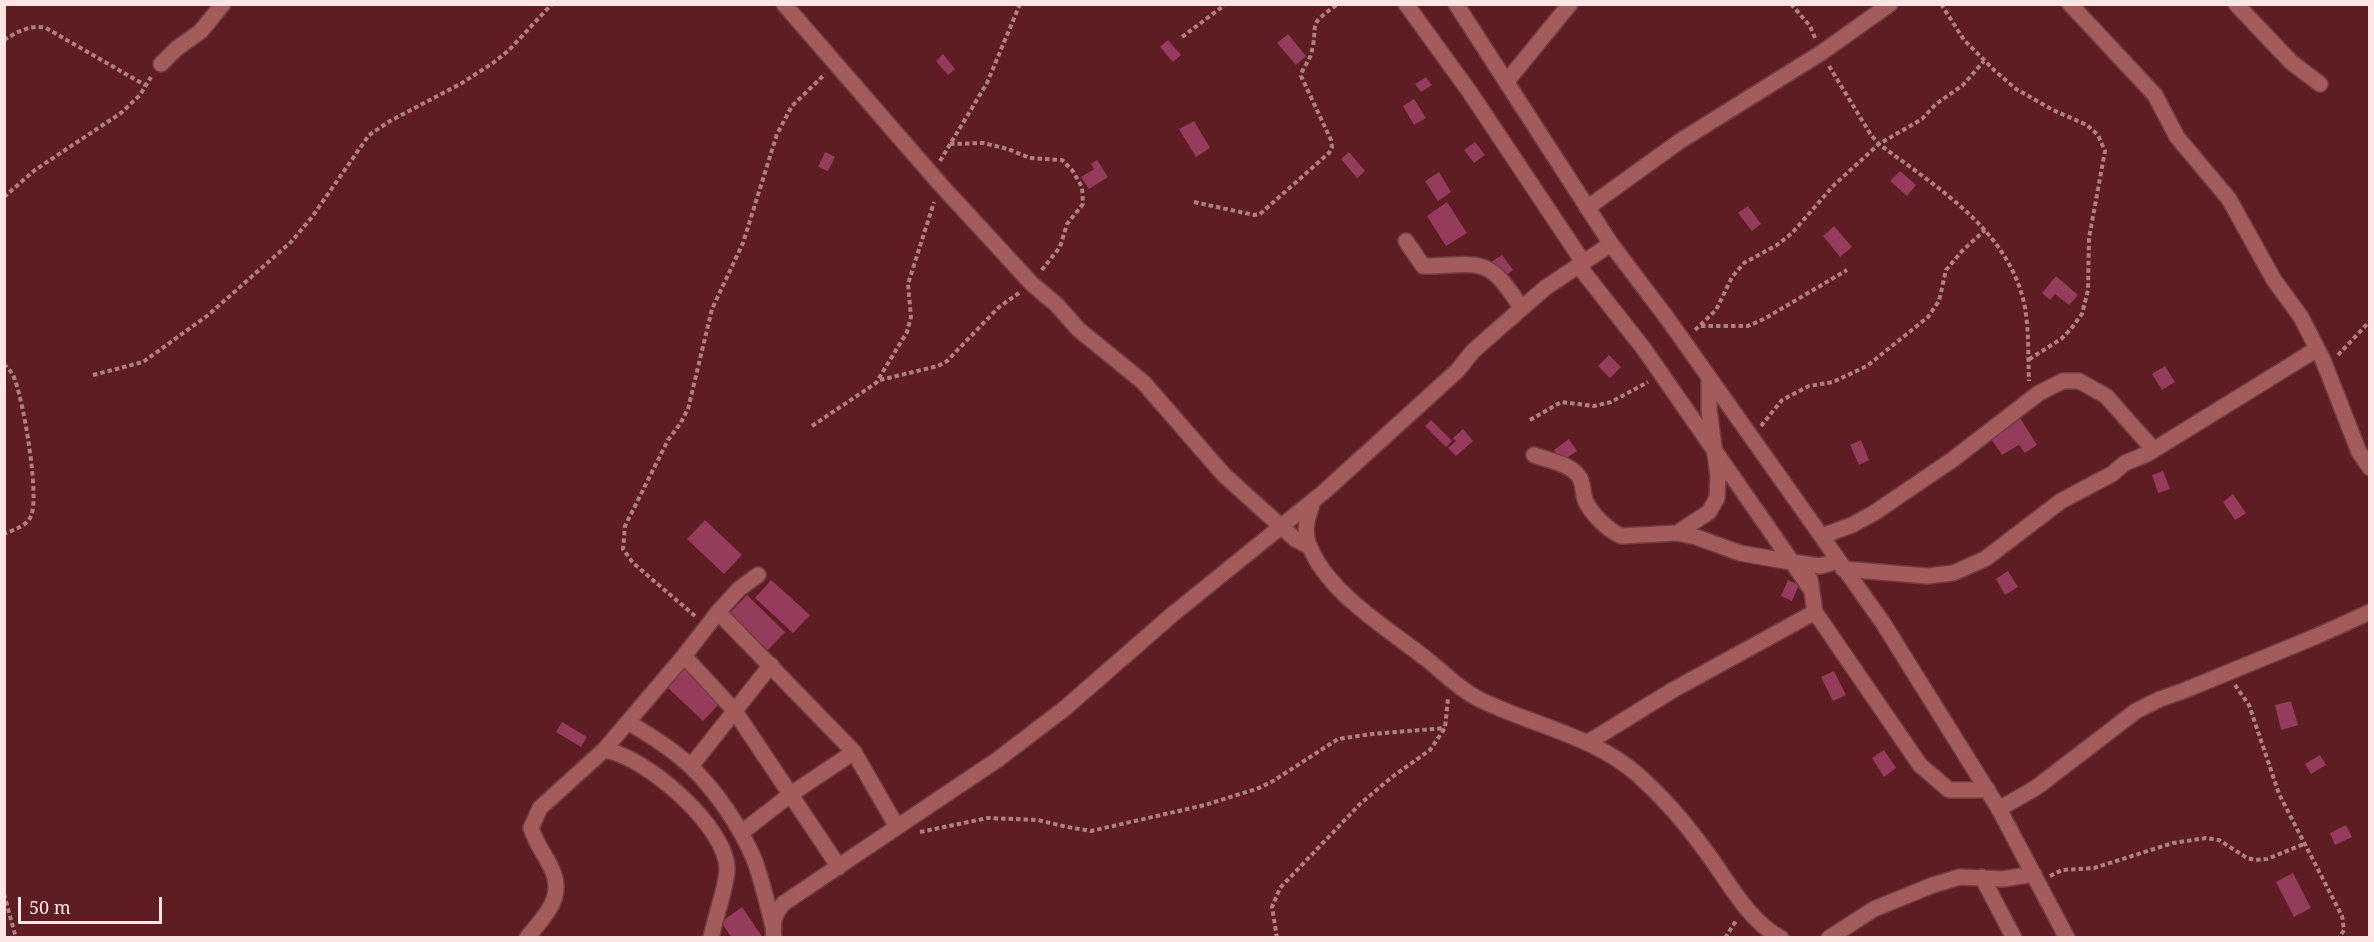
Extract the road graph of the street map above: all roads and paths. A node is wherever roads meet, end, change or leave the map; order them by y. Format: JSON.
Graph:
{"nodes":[{"id":1,"x":223,"y":4,"type":"edge"},
{"id":2,"x":552,"y":4,"type":"edge"},
{"id":3,"x":784,"y":4,"type":"edge"},
{"id":4,"x":1020,"y":4,"type":"edge"},
{"id":5,"x":1226,"y":4,"type":"edge"},
{"id":6,"x":1338,"y":4,"type":"edge"},
{"id":7,"x":1406,"y":4,"type":"edge"},
{"id":8,"x":1456,"y":4,"type":"edge"},
{"id":9,"x":1570,"y":4,"type":"edge"},
{"id":10,"x":1791,"y":4,"type":"edge"},
{"id":11,"x":1890,"y":4,"type":"edge"},
{"id":12,"x":1941,"y":4,"type":"edge"},
{"id":13,"x":2070,"y":4,"type":"edge"},
{"id":14,"x":2236,"y":4,"type":"edge"},
{"id":15,"x":796,"y":12,"type":"edge"},
{"id":16,"x":1182,"y":37,"type":"dead end"},
{"id":17,"x":4,"y":40,"type":"edge"},
{"id":18,"x":1821,"y":53,"type":"junction"},
{"id":19,"x":1984,"y":61,"type":"junction"},
{"id":20,"x":836,"y":63,"type":"junction"},
{"id":21,"x":161,"y":64,"type":"joint"},
{"id":22,"x":1507,"y":81,"type":"junction"},
{"id":23,"x":2320,"y":84,"type":"dead end"},
{"id":24,"x":145,"y":85,"type":"junction"},
{"id":25,"x":950,"y":144,"type":"junction"},
{"id":26,"x":1879,"y":144,"type":"junction"},
{"id":27,"x":936,"y":180,"type":"junction"},
{"id":28,"x":4,"y":197,"type":"edge"},
{"id":29,"x":1194,"y":202,"type":"dead end"},
{"id":30,"x":1587,"y":208,"type":"junction"},
{"id":31,"x":1985,"y":230,"type":"junction"},
{"id":32,"x":1406,"y":241,"type":"dead end"},
{"id":33,"x":1611,"y":244,"type":"junction"},
{"id":34,"x":1581,"y":264,"type":"junction"},
{"id":35,"x":1847,"y":270,"type":"dead end"},
{"id":36,"x":1031,"y":283,"type":"junction"},
{"id":37,"x":1522,"y":308,"type":"junction"},
{"id":38,"x":2370,"y":321,"type":"edge"},
{"id":39,"x":2370,"y":325,"type":"edge"},
{"id":40,"x":1700,"y":327,"type":"junction"},
{"id":41,"x":2361,"y":328,"type":"junction"},
{"id":42,"x":1682,"y":340,"type":"junction"},
{"id":43,"x":2317,"y":349,"type":"junction"},
{"id":44,"x":2335,"y":358,"type":"dead end"},
{"id":45,"x":2028,"y":360,"type":"junction"},
{"id":46,"x":4,"y":364,"type":"edge"},
{"id":47,"x":1660,"y":372,"type":"junction"},
{"id":48,"x":93,"y":375,"type":"dead end"},
{"id":49,"x":1709,"y":378,"type":"junction"},
{"id":50,"x":878,"y":380,"type":"junction"},
{"id":51,"x":2030,"y":400,"type":"junction"},
{"id":52,"x":1530,"y":420,"type":"dead end"},
{"id":53,"x":812,"y":426,"type":"dead end"},
{"id":54,"x":1752,"y":439,"type":"junction"},
{"id":55,"x":2154,"y":450,"type":"junction"},
{"id":56,"x":1716,"y":453,"type":"junction"},
{"id":57,"x":1534,"y":455,"type":"dead end"},
{"id":58,"x":2370,"y":468,"type":"edge"},
{"id":59,"x":1313,"y":500,"type":"junction"},
{"id":60,"x":1281,"y":526,"type":"junction"},
{"id":61,"x":1677,"y":533,"type":"junction"},
{"id":62,"x":4,"y":534,"type":"edge"},
{"id":63,"x":1822,"y":536,"type":"junction"},
{"id":64,"x":1310,"y":547,"type":"junction"},
{"id":65,"x":1793,"y":562,"type":"junction"},
{"id":66,"x":1812,"y":564,"type":"junction"},
{"id":67,"x":1841,"y":565,"type":"junction"},
{"id":68,"x":758,"y":576,"type":"dead end"},
{"id":69,"x":1810,"y":588,"type":"junction"},
{"id":70,"x":718,"y":612,"type":"junction"},
{"id":71,"x":1815,"y":612,"type":"junction"},
{"id":72,"x":2370,"y":612,"type":"edge"},
{"id":73,"x":708,"y":627,"type":"junction"},
{"id":74,"x":684,"y":656,"type":"junction"},
{"id":75,"x":771,"y":665,"type":"junction"},
{"id":76,"x":2225,"y":673,"type":"junction"},
{"id":77,"x":1444,"y":674,"type":"junction"},
{"id":78,"x":734,"y":710,"type":"junction"},
{"id":79,"x":629,"y":723,"type":"junction"},
{"id":80,"x":1445,"y":729,"type":"junction"},
{"id":81,"x":1587,"y":743,"type":"junction"},
{"id":82,"x":604,"y":750,"type":"junction"},
{"id":83,"x":854,"y":752,"type":"junction"},
{"id":84,"x":691,"y":766,"type":"junction"},
{"id":85,"x":1988,"y":790,"type":"junction"},
{"id":86,"x":791,"y":794,"type":"junction"},
{"id":87,"x":2000,"y":809,"type":"junction"},
{"id":88,"x":899,"y":826,"type":"junction"},
{"id":89,"x":741,"y":833,"type":"junction"},
{"id":90,"x":2304,"y":844,"type":"junction"},
{"id":91,"x":838,"y":867,"type":"junction"},
{"id":92,"x":1982,"y":877,"type":"junction"},
{"id":93,"x":2037,"y":878,"type":"junction"},
{"id":94,"x":4,"y":894,"type":"edge"},
{"id":95,"x":773,"y":932,"type":"edge"},
{"id":96,"x":16,"y":938,"type":"edge"},
{"id":97,"x":527,"y":938,"type":"edge"},
{"id":98,"x":711,"y":938,"type":"edge"},
{"id":99,"x":1277,"y":938,"type":"edge"},
{"id":100,"x":1781,"y":938,"type":"edge"},
{"id":101,"x":1829,"y":938,"type":"edge"},
{"id":102,"x":2014,"y":938,"type":"edge"},
{"id":103,"x":2067,"y":938,"type":"edge"},
{"id":104,"x":2339,"y":938,"type":"edge"}],
"edges":[{"from":1,"to":21,"type":"street"},
{"from":2,"to":48,"type":"path"},
{"from":3,"to":15,"type":"street"},
{"from":4,"to":25,"type":"path"},
{"from":5,"to":16,"type":"path"},
{"from":6,"to":29,"type":"path"},
{"from":7,"to":34,"type":"street"},
{"from":8,"to":22,"type":"street"},
{"from":9,"to":22,"type":"street"},
{"from":10,"to":18,"type":"path"},
{"from":11,"to":18,"type":"street"},
{"from":12,"to":19,"type":"path"},
{"from":13,"to":43,"type":"street"},
{"from":14,"to":23,"type":"street"},
{"from":15,"to":20,"type":"street"},
{"from":17,"to":24,"type":"path"},
{"from":18,"to":26,"type":"path"},
{"from":18,"to":30,"type":"street"},
{"from":19,"to":26,"type":"path"},
{"from":19,"to":45,"type":"path"},
{"from":20,"to":27,"type":"street"},
{"from":20,"to":73,"type":"path"},
{"from":21,"to":24,"type":"path"},
{"from":22,"to":30,"type":"street"},
{"from":24,"to":28,"type":"path"},
{"from":25,"to":27,"type":"path"},
{"from":25,"to":36,"type":"path"},
{"from":26,"to":31,"type":"path"},
{"from":26,"to":40,"type":"path"},
{"from":27,"to":36,"type":"street"},
{"from":27,"to":50,"type":"path"},
{"from":30,"to":33,"type":"street"},
{"from":31,"to":45,"type":"path"},
{"from":31,"to":54,"type":"path"},
{"from":32,"to":37,"type":"street"},
{"from":33,"to":34,"type":"street"},
{"from":33,"to":42,"type":"street"},
{"from":34,"to":37,"type":"street"},
{"from":34,"to":47,"type":"street"},
{"from":35,"to":40,"type":"path"},
{"from":36,"to":50,"type":"path"},
{"from":36,"to":60,"type":"street"},
{"from":37,"to":59,"type":"street"},
{"from":38,"to":41,"type":"path"},
{"from":39,"to":41,"type":"path"},
{"from":40,"to":42,"type":"path"},
{"from":41,"to":44,"type":"path"},
{"from":42,"to":49,"type":"street"},
{"from":43,"to":55,"type":"street"},
{"from":43,"to":58,"type":"street"},
{"from":45,"to":51,"type":"path"},
{"from":46,"to":62,"type":"path"},
{"from":47,"to":52,"type":"path"},
{"from":47,"to":56,"type":"street"},
{"from":49,"to":54,"type":"street"},
{"from":49,"to":56,"type":"street"},
{"from":50,"to":53,"type":"path"},
{"from":51,"to":55,"type":"street"},
{"from":51,"to":63,"type":"street"},
{"from":54,"to":63,"type":"street"},
{"from":55,"to":67,"type":"street"},
{"from":56,"to":61,"type":"street"},
{"from":56,"to":65,"type":"street"},
{"from":57,"to":61,"type":"street"},
{"from":59,"to":60,"type":"street"},
{"from":59,"to":64,"type":"street"},
{"from":60,"to":64,"type":"street"},
{"from":60,"to":88,"type":"street"},
{"from":61,"to":65,"type":"street"},
{"from":63,"to":67,"type":"street"},
{"from":64,"to":77,"type":"street"},
{"from":65,"to":66,"type":"street"},
{"from":65,"to":69,"type":"street"},
{"from":66,"to":67,"type":"street"},
{"from":66,"to":69,"type":"street"},
{"from":67,"to":85,"type":"street"},
{"from":68,"to":70,"type":"street"},
{"from":69,"to":71,"type":"street"},
{"from":70,"to":73,"type":"street"},
{"from":70,"to":75,"type":"street"},
{"from":71,"to":81,"type":"street"},
{"from":71,"to":85,"type":"street"},
{"from":72,"to":76,"type":"street"},
{"from":73,"to":74,"type":"street"},
{"from":74,"to":78,"type":"street"},
{"from":74,"to":79,"type":"street"},
{"from":75,"to":78,"type":"street"},
{"from":75,"to":83,"type":"street"},
{"from":76,"to":87,"type":"street"},
{"from":76,"to":90,"type":"path"},
{"from":77,"to":80,"type":"path"},
{"from":77,"to":81,"type":"street"},
{"from":78,"to":84,"type":"street"},
{"from":78,"to":86,"type":"street"},
{"from":79,"to":82,"type":"street"},
{"from":79,"to":84,"type":"street"},
{"from":80,"to":88,"type":"path"},
{"from":80,"to":99,"type":"path"},
{"from":81,"to":100,"type":"street"},
{"from":82,"to":97,"type":"street"},
{"from":82,"to":98,"type":"street"},
{"from":83,"to":86,"type":"street"},
{"from":83,"to":88,"type":"street"},
{"from":84,"to":89,"type":"street"},
{"from":85,"to":87,"type":"street"},
{"from":86,"to":89,"type":"street"},
{"from":86,"to":91,"type":"street"},
{"from":87,"to":93,"type":"street"},
{"from":88,"to":91,"type":"street"},
{"from":89,"to":95,"type":"street"},
{"from":90,"to":93,"type":"path"},
{"from":90,"to":104,"type":"path"},
{"from":91,"to":95,"type":"street"},
{"from":92,"to":93,"type":"street"},
{"from":92,"to":101,"type":"street"},
{"from":92,"to":102,"type":"street"},
{"from":93,"to":103,"type":"street"},
{"from":94,"to":96,"type":"path"}]}
